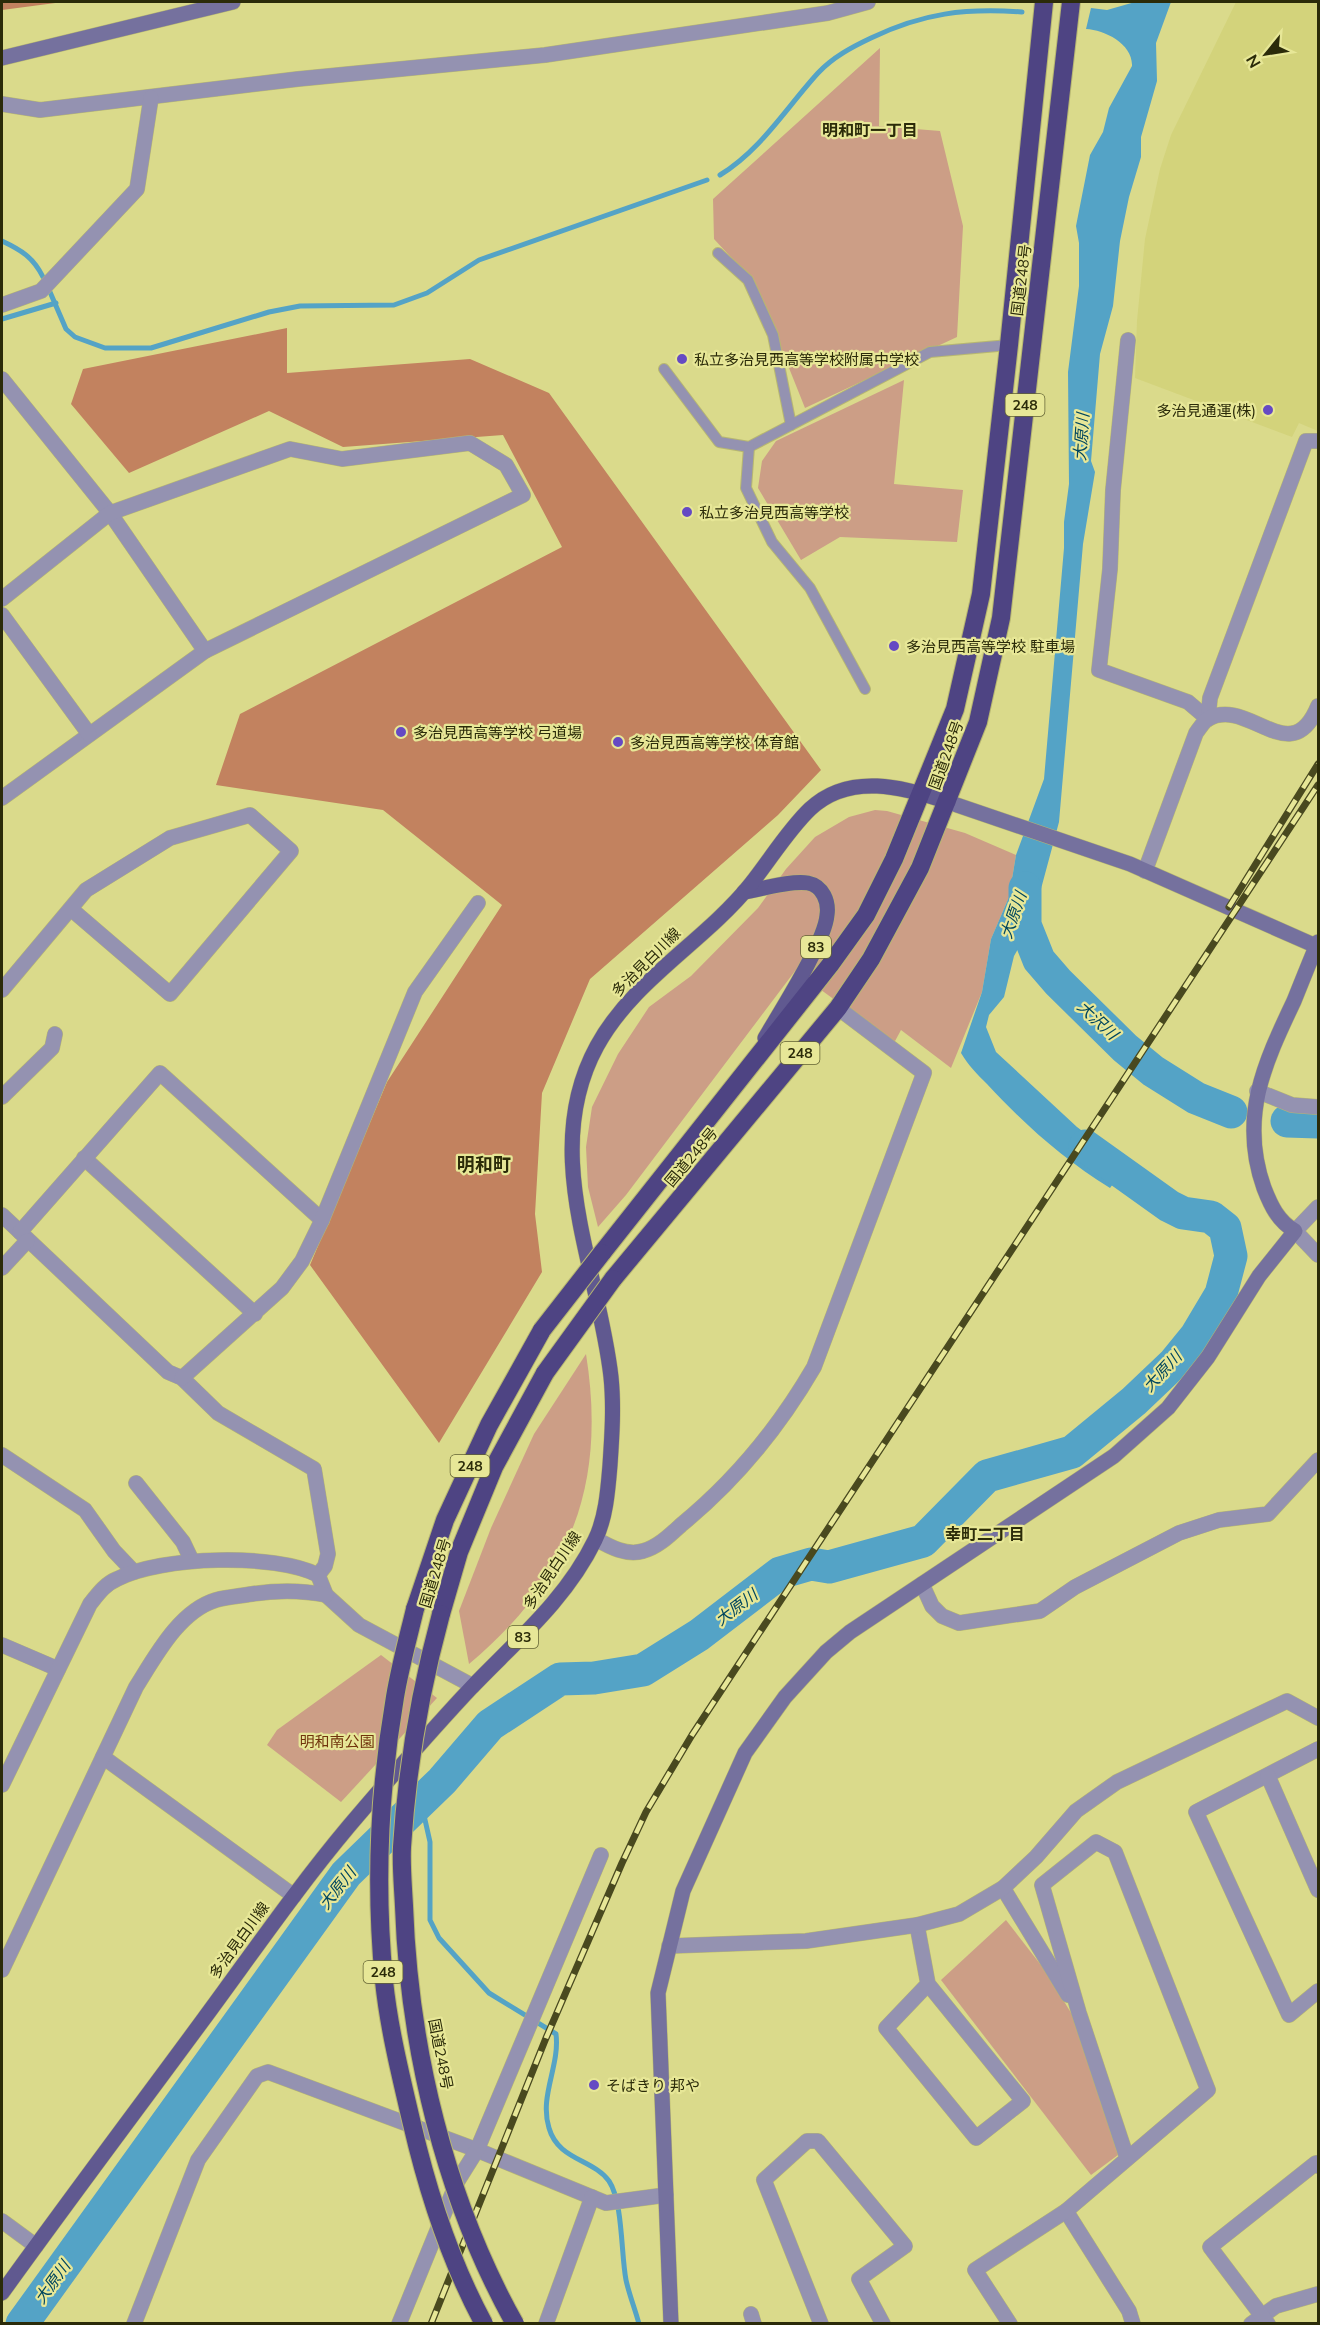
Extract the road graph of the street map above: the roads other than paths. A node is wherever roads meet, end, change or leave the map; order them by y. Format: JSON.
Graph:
{"nodes":[{"id":1,"x":233,"y":2,"type":"edge"},
{"id":2,"x":868,"y":2,"type":"edge"},
{"id":3,"x":1044,"y":2,"type":"edge"},
{"id":4,"x":1071,"y":2,"type":"edge"},
{"id":5,"x":2,"y":58,"type":"edge"},
{"id":6,"x":151,"y":98,"type":"junction"},
{"id":7,"x":2,"y":104,"type":"edge"},
{"id":8,"x":718,"y":253,"type":"dead end"},
{"id":9,"x":2,"y":305,"type":"edge"},
{"id":10,"x":1128,"y":340,"type":"dead end"},
{"id":11,"x":1010,"y":345,"type":"junction"},
{"id":12,"x":664,"y":369,"type":"dead end"},
{"id":13,"x":2,"y":379,"type":"edge"},
{"id":14,"x":791,"y":424,"type":"junction"},
{"id":15,"x":1318,"y":441,"type":"edge"},
{"id":16,"x":749,"y":447,"type":"junction"},
{"id":17,"x":110,"y":513,"type":"junction"},
{"id":18,"x":2,"y":599,"type":"edge"},
{"id":19,"x":2,"y":615,"type":"edge"},
{"id":20,"x":205,"y":651,"type":"junction"},
{"id":21,"x":865,"y":689,"type":"dead end"},
{"id":22,"x":1318,"y":706,"type":"edge"},
{"id":23,"x":1208,"y":719,"type":"junction"},
{"id":24,"x":90,"y":734,"type":"junction"},
{"id":25,"x":921,"y":793,"type":"junction"},
{"id":26,"x":2,"y":798,"type":"edge"},
{"id":27,"x":948,"y":802,"type":"junction"},
{"id":28,"x":1145,"y":872,"type":"junction"},
{"id":29,"x":744,"y":892,"type":"junction"},
{"id":30,"x":478,"y":903,"type":"dead end"},
{"id":31,"x":71,"y":909,"type":"junction"},
{"id":32,"x":1318,"y":944,"type":"edge"},
{"id":33,"x":2,"y":990,"type":"edge"},
{"id":34,"x":838,"y":1008,"type":"junction"},
{"id":35,"x":55,"y":1034,"type":"dead end"},
{"id":36,"x":747,"y":1070,"type":"junction"},
{"id":37,"x":1257,"y":1091,"type":"junction"},
{"id":38,"x":2,"y":1097,"type":"edge"},
{"id":39,"x":1318,"y":1107,"type":"edge"},
{"id":40,"x":84,"y":1158,"type":"junction"},
{"id":41,"x":1318,"y":1207,"type":"edge"},
{"id":42,"x":2,"y":1215,"type":"edge"},
{"id":43,"x":322,"y":1220,"type":"junction"},
{"id":44,"x":1295,"y":1231,"type":"junction"},
{"id":45,"x":24,"y":1237,"type":"junction"},
{"id":46,"x":1318,"y":1255,"type":"edge"},
{"id":47,"x":2,"y":1268,"type":"edge"},
{"id":48,"x":255,"y":1314,"type":"junction"},
{"id":49,"x":183,"y":1378,"type":"junction"},
{"id":50,"x":2,"y":1455,"type":"edge"},
{"id":51,"x":1318,"y":1460,"type":"edge"},
{"id":52,"x":136,"y":1483,"type":"dead end"},
{"id":53,"x":596,"y":1539,"type":"junction"},
{"id":54,"x":192,"y":1561,"type":"junction"},
{"id":55,"x":134,"y":1572,"type":"junction"},
{"id":56,"x":318,"y":1575,"type":"junction"},
{"id":57,"x":922,"y":1584,"type":"junction"},
{"id":58,"x":326,"y":1595,"type":"junction"},
{"id":59,"x":2,"y":1645,"type":"edge"},
{"id":60,"x":58,"y":1669,"type":"junction"},
{"id":61,"x":473,"y":1686,"type":"junction"},
{"id":62,"x":1318,"y":1718,"type":"edge"},
{"id":63,"x":1318,"y":1749,"type":"edge"},
{"id":64,"x":103,"y":1757,"type":"junction"},
{"id":65,"x":1268,"y":1776,"type":"junction"},
{"id":66,"x":3,"y":1778,"type":"edge"},
{"id":67,"x":601,"y":1855,"type":"dead end"},
{"id":68,"x":1003,"y":1888,"type":"junction"},
{"id":69,"x":1318,"y":1890,"type":"edge"},
{"id":70,"x":294,"y":1896,"type":"junction"},
{"id":71,"x":917,"y":1925,"type":"junction"},
{"id":72,"x":669,"y":1946,"type":"junction"},
{"id":73,"x":2,"y":1970,"type":"edge"},
{"id":74,"x":928,"y":1984,"type":"junction"},
{"id":75,"x":1318,"y":1991,"type":"edge"},
{"id":76,"x":1079,"y":2013,"type":"junction"},
{"id":77,"x":477,"y":2150,"type":"junction"},
{"id":78,"x":1127,"y":2158,"type":"junction"},
{"id":79,"x":1318,"y":2166,"type":"edge"},
{"id":80,"x":666,"y":2195,"type":"junction"},
{"id":81,"x":592,"y":2197,"type":"junction"},
{"id":82,"x":1066,"y":2211,"type":"junction"},
{"id":83,"x":2,"y":2221,"type":"edge"},
{"id":84,"x":36,"y":2246,"type":"junction"},
{"id":85,"x":2,"y":2293,"type":"edge"},
{"id":86,"x":1318,"y":2294,"type":"edge"},
{"id":87,"x":1260,"y":2321,"type":"edge"},
{"id":88,"x":134,"y":2324,"type":"edge"},
{"id":89,"x":399,"y":2324,"type":"edge"},
{"id":90,"x":484,"y":2324,"type":"edge"},
{"id":91,"x":515,"y":2324,"type":"edge"},
{"id":92,"x":546,"y":2324,"type":"edge"},
{"id":93,"x":671,"y":2324,"type":"edge"},
{"id":94,"x":821,"y":2324,"type":"edge"},
{"id":95,"x":883,"y":2324,"type":"edge"},
{"id":96,"x":1010,"y":2324,"type":"edge"},
{"id":97,"x":1132,"y":2324,"type":"edge"}],
"edges":[{"from":1,"to":5,"type":"street"},
{"from":2,"to":6,"type":"street"},
{"from":3,"to":11,"type":"highway","name":"国道248号","number":"248"},
{"from":4,"to":27,"type":"highway","name":"国道248号","number":"248"},
{"from":6,"to":7,"type":"street"},
{"from":6,"to":9,"type":"street"},
{"from":8,"to":14,"type":"lane"},
{"from":10,"to":23,"type":"street"},
{"from":11,"to":14,"type":"lane"},
{"from":11,"to":25,"type":"highway","name":"国道248号","number":"248"},
{"from":12,"to":16,"type":"lane"},
{"from":13,"to":17,"type":"street"},
{"from":14,"to":16,"type":"lane"},
{"from":15,"to":23,"type":"street"},
{"from":16,"to":21,"type":"lane"},
{"from":17,"to":18,"type":"street"},
{"from":17,"to":20,"type":"street"},
{"from":17,"to":20,"type":"street"},
{"from":19,"to":24,"type":"street"},
{"from":20,"to":24,"type":"street"},
{"from":22,"to":23,"type":"street"},
{"from":23,"to":28,"type":"street"},
{"from":24,"to":26,"type":"street"},
{"from":25,"to":27,"type":"main road","name":"多治見白川線","number":"83"},
{"from":25,"to":29,"type":"main road","name":"多治見白川線","number":"83"},
{"from":25,"to":36,"type":"highway","name":"国道248号","number":"248"},
{"from":27,"to":28,"type":"street"},
{"from":27,"to":34,"type":"highway","name":"国道248号","number":"248"},
{"from":28,"to":32,"type":"street"},
{"from":29,"to":36,"type":"main road","number":"83"},
{"from":29,"to":53,"type":"main road","name":"多治見白川線","number":"83"},
{"from":30,"to":43,"type":"street"},
{"from":31,"to":31,"type":"street"},
{"from":31,"to":33,"type":"street"},
{"from":32,"to":37,"type":"street"},
{"from":34,"to":53,"type":"street"},
{"from":34,"to":91,"type":"highway","name":"国道248号","number":"248","bridge":true},
{"from":35,"to":38,"type":"street"},
{"from":36,"to":90,"type":"highway","name":"国道248号","number":"248","bridge":true},
{"from":37,"to":39,"type":"street"},
{"from":37,"to":44,"type":"street"},
{"from":40,"to":43,"type":"street"},
{"from":40,"to":45,"type":"street"},
{"from":40,"to":48,"type":"street"},
{"from":41,"to":44,"type":"street"},
{"from":42,"to":45,"type":"street"},
{"from":43,"to":48,"type":"street"},
{"from":44,"to":46,"type":"street"},
{"from":44,"to":57,"type":"street"},
{"from":45,"to":47,"type":"street"},
{"from":45,"to":49,"type":"street"},
{"from":48,"to":49,"type":"street"},
{"from":49,"to":56,"type":"street"},
{"from":50,"to":55,"type":"street"},
{"from":51,"to":57,"type":"street"},
{"from":52,"to":54,"type":"street"},
{"from":53,"to":61,"type":"main road","name":"多治見白川線","number":"83"},
{"from":54,"to":55,"type":"street"},
{"from":54,"to":56,"type":"street"},
{"from":55,"to":60,"type":"street"},
{"from":56,"to":58,"type":"street"},
{"from":57,"to":72,"type":"street"},
{"from":58,"to":61,"type":"street"},
{"from":58,"to":64,"type":"street"},
{"from":59,"to":60,"type":"street"},
{"from":60,"to":66,"type":"street"},
{"from":61,"to":70,"type":"main road","name":"多治見白川線","number":"83"},
{"from":62,"to":68,"type":"street"},
{"from":63,"to":65,"type":"street"},
{"from":64,"to":70,"type":"street"},
{"from":64,"to":73,"type":"street"},
{"from":65,"to":69,"type":"street"},
{"from":65,"to":75,"type":"street"},
{"from":67,"to":77,"type":"street"},
{"from":68,"to":71,"type":"street"},
{"from":68,"to":76,"type":"street"},
{"from":70,"to":84,"type":"main road","name":"多治見白川線","number":"83"},
{"from":71,"to":72,"type":"street"},
{"from":71,"to":74,"type":"street"},
{"from":72,"to":80,"type":"street"},
{"from":74,"to":74,"type":"street"},
{"from":76,"to":78,"type":"street"},
{"from":76,"to":78,"type":"street"},
{"from":77,"to":81,"type":"street"},
{"from":77,"to":88,"type":"street"},
{"from":77,"to":89,"type":"street"},
{"from":78,"to":82,"type":"street"},
{"from":79,"to":87,"type":"street"},
{"from":80,"to":81,"type":"street"},
{"from":80,"to":93,"type":"street"},
{"from":81,"to":92,"type":"street"},
{"from":82,"to":96,"type":"street"},
{"from":82,"to":97,"type":"street"},
{"from":83,"to":84,"type":"street"},
{"from":84,"to":85,"type":"main road","name":"多治見白川線","number":"83"},
{"from":86,"to":87,"type":"street"},
{"from":94,"to":95,"type":"street"}]}
